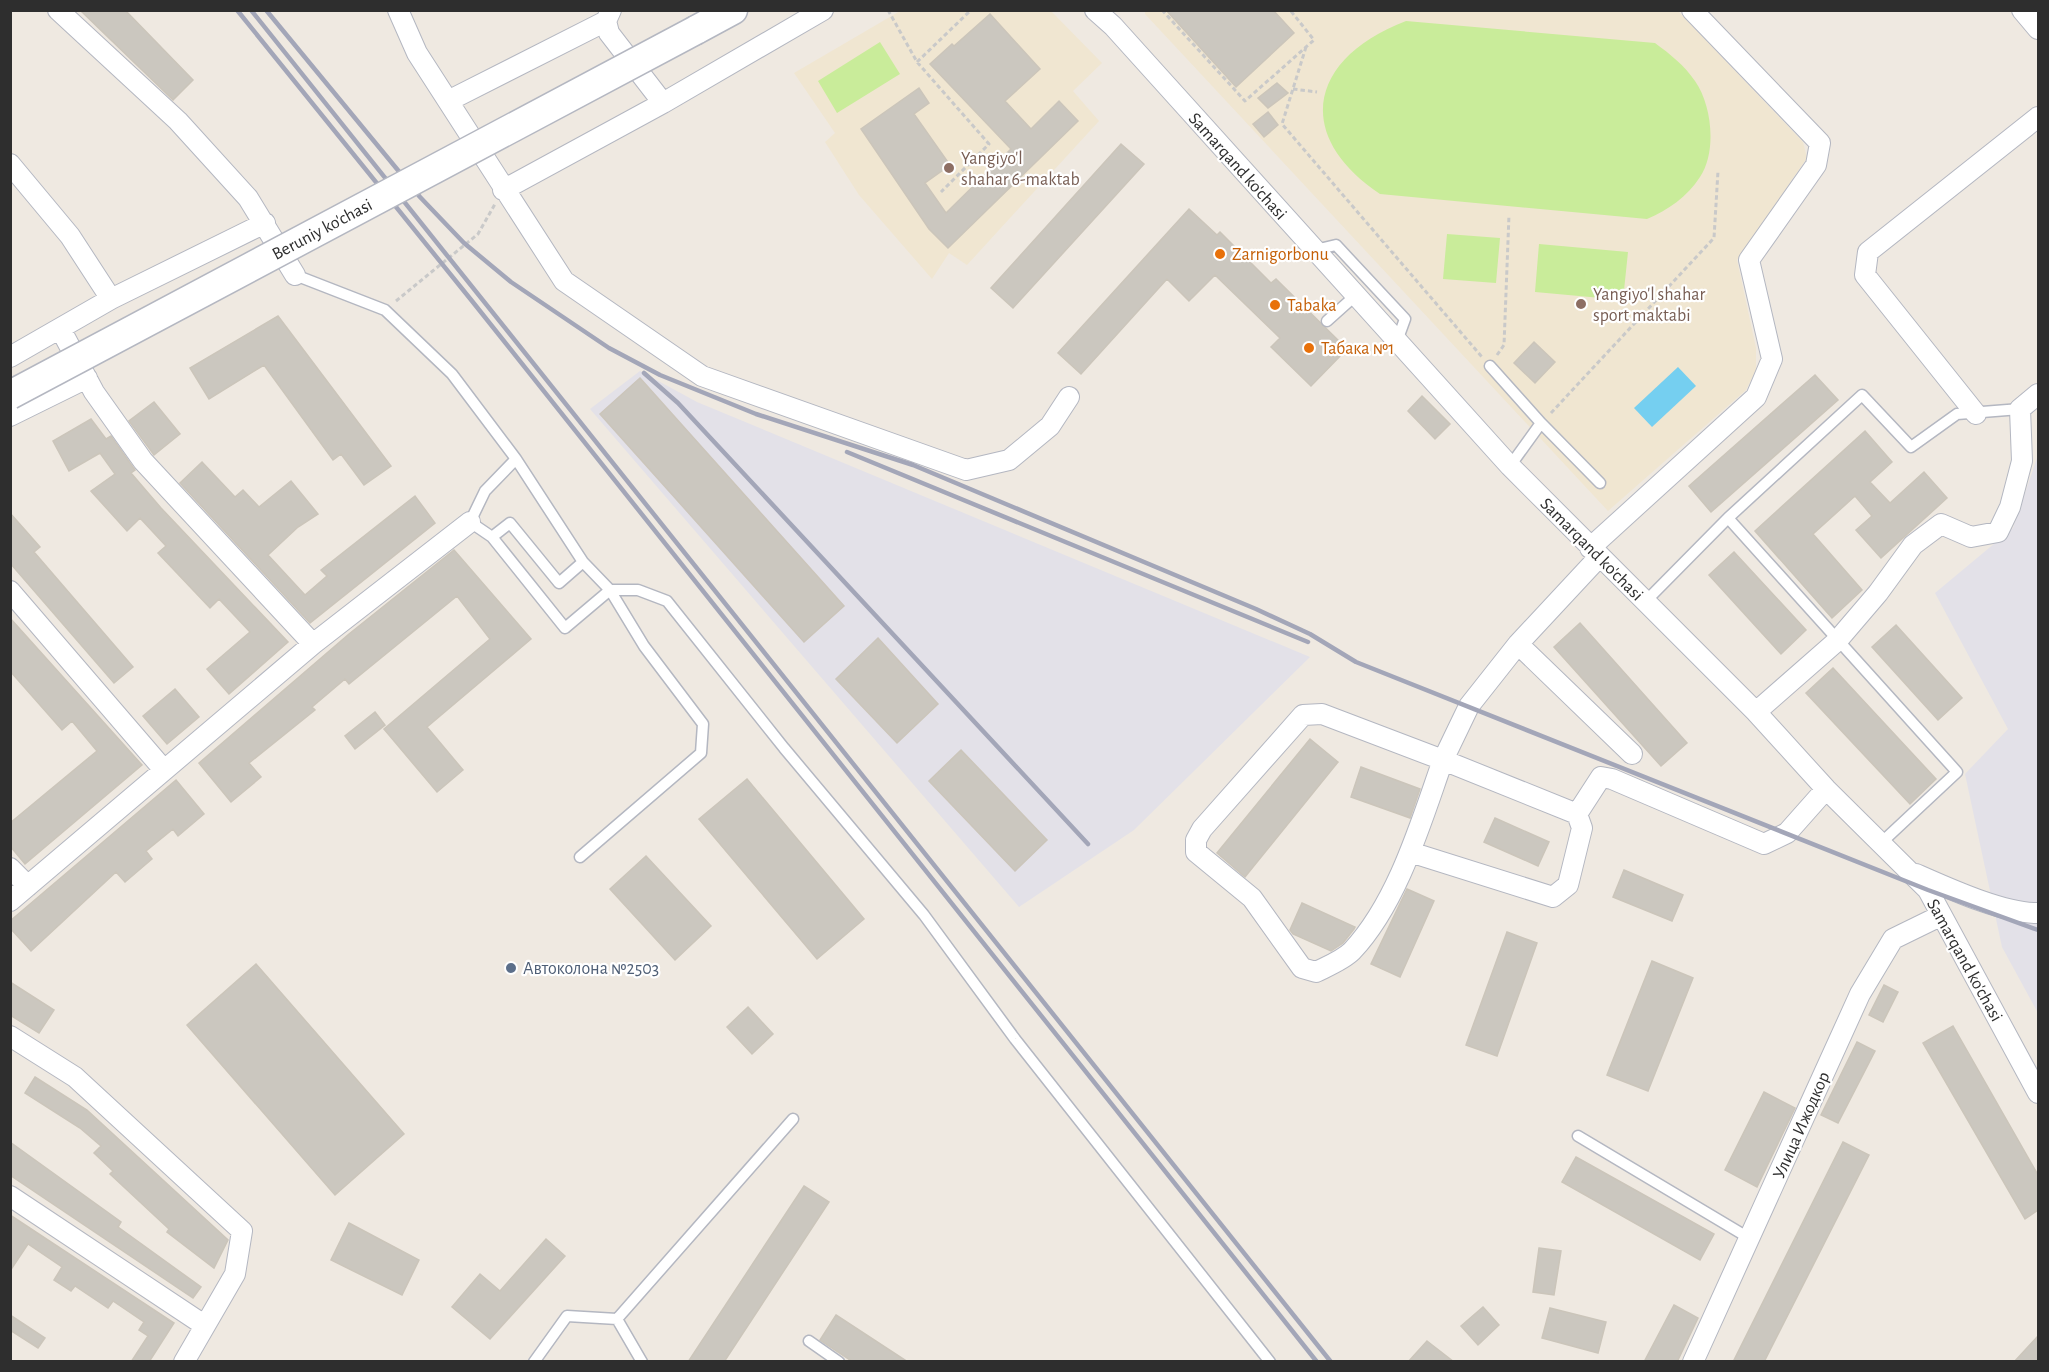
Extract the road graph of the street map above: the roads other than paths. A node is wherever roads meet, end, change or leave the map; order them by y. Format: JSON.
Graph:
{"nodes":[{"id":1,"x":58,"y":10,"type":"edge"},
{"id":2,"x":398,"y":10,"type":"edge"},
{"id":3,"x":733,"y":10,"type":"edge"},
{"id":4,"x":823,"y":10,"type":"edge"},
{"id":5,"x":1095,"y":10,"type":"edge"},
{"id":6,"x":1692,"y":10,"type":"edge"},
{"id":7,"x":2022,"y":10,"type":"edge"},
{"id":8,"x":609,"y":16,"type":"edge"},
{"id":9,"x":692,"y":18,"type":"edge"},
{"id":10,"x":1112,"y":18,"type":"edge"},
{"id":11,"x":2038,"y":29,"type":"edge"},
{"id":12,"x":448,"y":102,"type":"junction"},
{"id":13,"x":663,"y":103,"type":"junction"},
{"id":14,"x":2038,"y":117,"type":"edge"},
{"id":15,"x":10,"y":164,"type":"edge"},
{"id":16,"x":503,"y":190,"type":"junction"},
{"id":17,"x":265,"y":223,"type":"junction"},
{"id":18,"x":1315,"y":250,"type":"junction"},
{"id":19,"x":295,"y":275,"type":"joint"},
{"id":20,"x":1356,"y":296,"type":"junction"},
{"id":21,"x":111,"y":299,"type":"junction"},
{"id":22,"x":1327,"y":321,"type":"dead end"},
{"id":23,"x":61,"y":330,"type":"junction"},
{"id":24,"x":1397,"y":341,"type":"junction"},
{"id":25,"x":10,"y":357,"type":"edge"},
{"id":26,"x":1490,"y":366,"type":"road end"},
{"id":27,"x":10,"y":373,"type":"edge"},
{"id":28,"x":87,"y":378,"type":"junction"},
{"id":29,"x":10,"y":394,"type":"edge"},
{"id":30,"x":2038,"y":394,"type":"edge"},
{"id":31,"x":1069,"y":397,"type":"dead end"},
{"id":32,"x":2020,"y":409,"type":"junction"},
{"id":33,"x":1976,"y":414,"type":"junction"},
{"id":34,"x":10,"y":416,"type":"edge"},
{"id":35,"x":1541,"y":423,"type":"junction"},
{"id":36,"x":516,"y":459,"type":"junction"},
{"id":37,"x":1510,"y":466,"type":"junction"},
{"id":38,"x":1600,"y":483,"type":"dead end"},
{"id":39,"x":1728,"y":518,"type":"junction"},
{"id":40,"x":470,"y":522,"type":"junction"},
{"id":41,"x":492,"y":537,"type":"junction"},
{"id":42,"x":1595,"y":552,"type":"junction"},
{"id":43,"x":583,"y":562,"type":"junction"},
{"id":44,"x":610,"y":590,"type":"junction"},
{"id":45,"x":10,"y":591,"type":"edge"},
{"id":46,"x":1645,"y":602,"type":"junction"},
{"id":47,"x":1837,"y":641,"type":"junction"},
{"id":48,"x":313,"y":644,"type":"junction"},
{"id":49,"x":1518,"y":644,"type":"junction"},
{"id":50,"x":1756,"y":712,"type":"junction"},
{"id":51,"x":1632,"y":754,"type":"dead end"},
{"id":52,"x":1443,"y":760,"type":"junction"},
{"id":53,"x":164,"y":770,"type":"junction"},
{"id":54,"x":1826,"y":789,"type":"junction"},
{"id":55,"x":1577,"y":814,"type":"junction"},
{"id":56,"x":1881,"y":843,"type":"junction"},
{"id":57,"x":1410,"y":852,"type":"junction"},
{"id":58,"x":580,"y":857,"type":"dead end"},
{"id":59,"x":10,"y":868,"type":"edge"},
{"id":60,"x":1906,"y":869,"type":"junction"},
{"id":61,"x":28,"y":886,"type":"junction"},
{"id":62,"x":10,"y":901,"type":"edge"},
{"id":63,"x":2038,"y":913,"type":"edge"},
{"id":64,"x":1940,"y":916,"type":"junction"},
{"id":65,"x":10,"y":1036,"type":"edge"},
{"id":66,"x":2038,"y":1093,"type":"edge"},
{"id":67,"x":792,"y":1119,"type":"dead end"},
{"id":68,"x":1578,"y":1136,"type":"dead end"},
{"id":69,"x":10,"y":1196,"type":"edge"},
{"id":70,"x":1749,"y":1238,"type":"junction"},
{"id":71,"x":617,"y":1319,"type":"junction"},
{"id":72,"x":204,"y":1325,"type":"junction"},
{"id":73,"x":809,"y":1341,"type":"dead end"},
{"id":74,"x":184,"y":1362,"type":"edge"},
{"id":75,"x":534,"y":1362,"type":"edge"},
{"id":76,"x":642,"y":1362,"type":"edge"},
{"id":77,"x":839,"y":1362,"type":"edge"},
{"id":78,"x":1270,"y":1362,"type":"edge"},
{"id":79,"x":1693,"y":1362,"type":"edge"}],
"edges":[{"from":1,"to":17,"type":"street"},
{"from":2,"to":12,"type":"street"},
{"from":3,"to":9,"type":"main road","name":"Beruniy ko'chasi"},
{"from":4,"to":13,"type":"street"},
{"from":5,"to":10,"type":"street","name":"Samarqand ko'chasi"},
{"from":6,"to":42,"type":"street"},
{"from":7,"to":11,"type":"street"},
{"from":8,"to":12,"type":"street"},
{"from":8,"to":13,"type":"street"},
{"from":9,"to":27,"type":"main road","name":"Beruniy ko'chasi"},
{"from":9,"to":29,"type":"main road","name":"Beruniy ko'chasi","bridge":true},
{"from":10,"to":18,"type":"street","name":"Samarqand ko'chasi"},
{"from":12,"to":16,"type":"street"},
{"from":13,"to":16,"type":"street"},
{"from":14,"to":33,"type":"street"},
{"from":15,"to":21,"type":"street"},
{"from":16,"to":31,"type":"street"},
{"from":17,"to":19,"type":"street"},
{"from":17,"to":21,"type":"street"},
{"from":18,"to":20,"type":"street","name":"Samarqand ko'chasi"},
{"from":18,"to":24,"type":"lane"},
{"from":19,"to":36,"type":"lane"},
{"from":20,"to":22,"type":"lane"},
{"from":20,"to":24,"type":"street","name":"Samarqand ko'chasi"},
{"from":21,"to":23,"type":"street"},
{"from":23,"to":25,"type":"street"},
{"from":23,"to":28,"type":"street"},
{"from":24,"to":37,"type":"street","name":"Samarqand ko'chasi"},
{"from":26,"to":35,"type":"lane"},
{"from":28,"to":34,"type":"street"},
{"from":28,"to":48,"type":"street"},
{"from":30,"to":32,"type":"street"},
{"from":32,"to":33,"type":"lane"},
{"from":32,"to":47,"type":"street"},
{"from":33,"to":39,"type":"lane"},
{"from":35,"to":37,"type":"lane"},
{"from":35,"to":38,"type":"lane"},
{"from":36,"to":40,"type":"lane"},
{"from":36,"to":43,"type":"lane"},
{"from":37,"to":42,"type":"street","name":"Samarqand ko'chasi"},
{"from":39,"to":46,"type":"lane"},
{"from":39,"to":47,"type":"lane"},
{"from":40,"to":41,"type":"lane"},
{"from":40,"to":48,"type":"street"},
{"from":41,"to":43,"type":"lane"},
{"from":41,"to":44,"type":"lane"},
{"from":42,"to":46,"type":"street","name":"Samarqand ko'chasi"},
{"from":42,"to":49,"type":"street"},
{"from":43,"to":44,"type":"lane"},
{"from":44,"to":58,"type":"lane"},
{"from":44,"to":78,"type":"lane"},
{"from":45,"to":53,"type":"street"},
{"from":46,"to":50,"type":"street","name":"Samarqand ko'chasi"},
{"from":47,"to":50,"type":"street"},
{"from":47,"to":56,"type":"lane"},
{"from":48,"to":53,"type":"street"},
{"from":49,"to":51,"type":"street"},
{"from":49,"to":52,"type":"street"},
{"from":50,"to":54,"type":"street","name":"Samarqand ko'chasi"},
{"from":52,"to":55,"type":"street"},
{"from":52,"to":57,"type":"street"},
{"from":52,"to":57,"type":"street"},
{"from":53,"to":61,"type":"street"},
{"from":54,"to":55,"type":"street"},
{"from":54,"to":56,"type":"street","name":"Samarqand ko'chasi"},
{"from":55,"to":57,"type":"street"},
{"from":56,"to":60,"type":"street","name":"Samarqand ko'chasi"},
{"from":59,"to":61,"type":"street"},
{"from":60,"to":63,"type":"street"},
{"from":60,"to":64,"type":"street","name":"Samarqand ko'chasi"},
{"from":61,"to":62,"type":"street"},
{"from":64,"to":66,"type":"street","name":"Samarqand ko'chasi"},
{"from":64,"to":70,"type":"street","name":"Улица Ижодкор"},
{"from":65,"to":72,"type":"street"},
{"from":67,"to":71,"type":"lane"},
{"from":68,"to":70,"type":"lane"},
{"from":69,"to":72,"type":"street"},
{"from":70,"to":79,"type":"street","name":"Улица Ижодкор"},
{"from":71,"to":75,"type":"lane"},
{"from":71,"to":76,"type":"lane"},
{"from":72,"to":74,"type":"street"},
{"from":73,"to":77,"type":"lane"}]}
